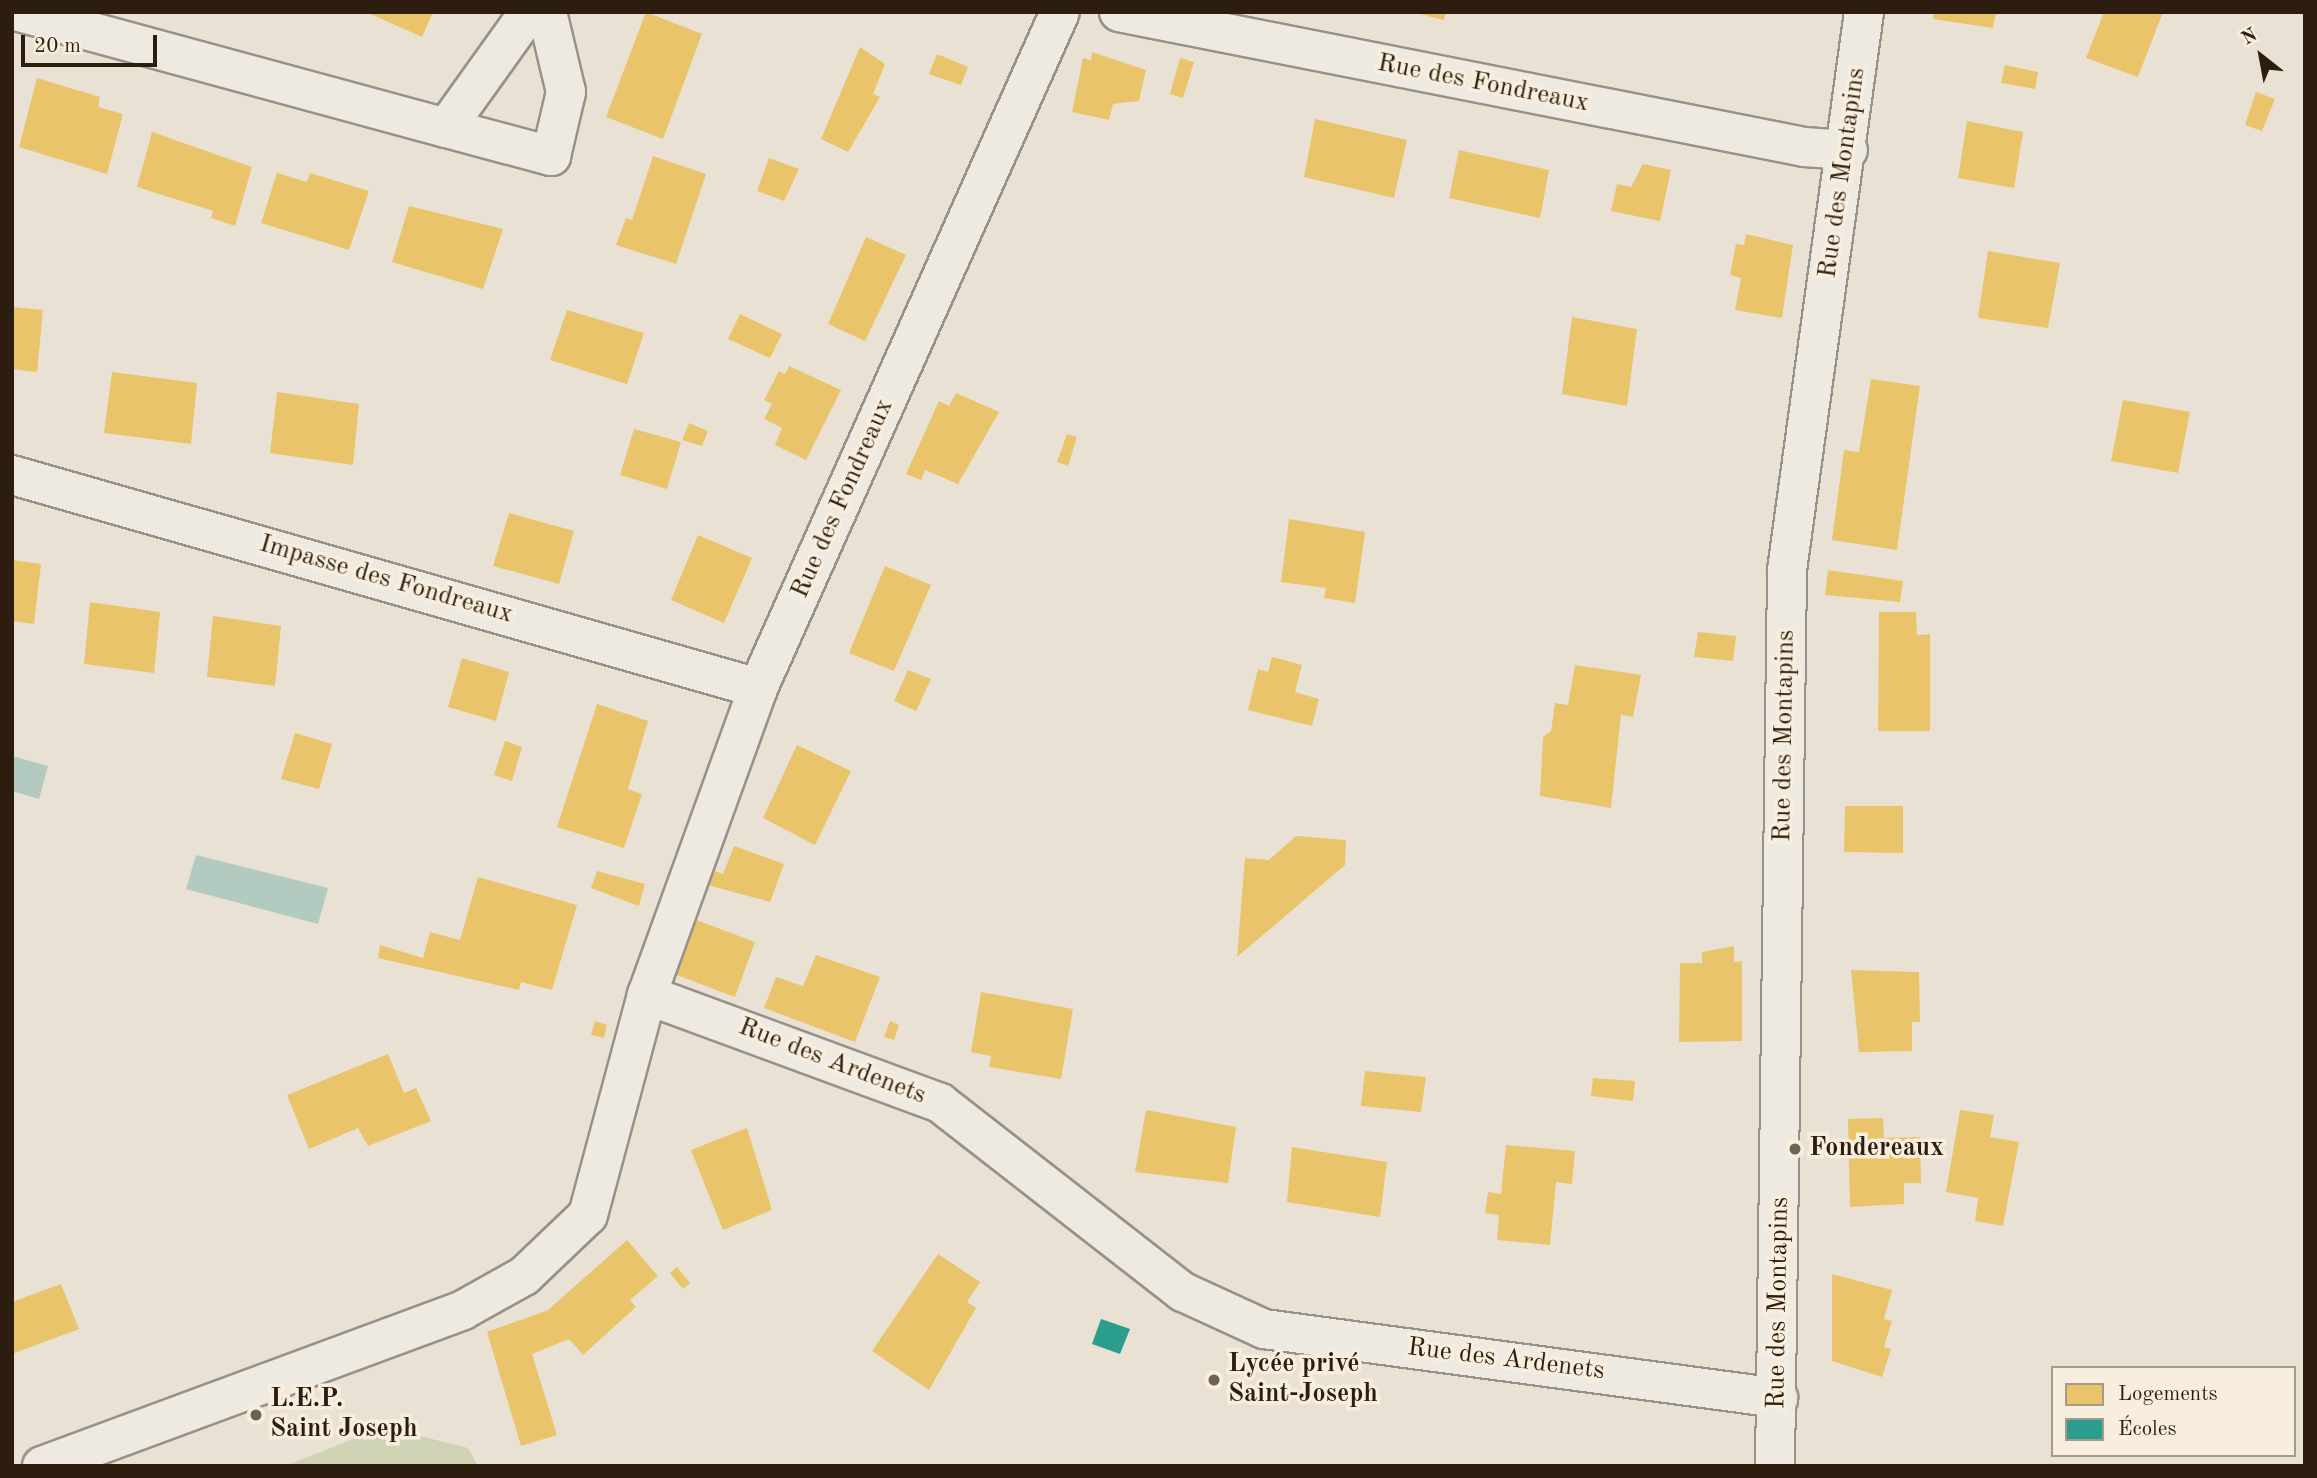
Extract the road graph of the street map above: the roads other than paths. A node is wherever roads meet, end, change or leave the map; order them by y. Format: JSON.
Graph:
{"nodes":[{"id":1,"x":19,"y":12,"type":"edge"},
{"id":2,"x":529,"y":12,"type":"edge"},
{"id":3,"x":547,"y":12,"type":"edge"},
{"id":4,"x":1060,"y":12,"type":"edge"},
{"id":5,"x":1119,"y":12,"type":"edge"},
{"id":6,"x":1864,"y":12,"type":"edge"},
{"id":7,"x":446,"y":128,"type":"junction"},
{"id":8,"x":1848,"y":150,"type":"junction"},
{"id":9,"x":12,"y":475,"type":"edge"},
{"id":10,"x":758,"y":688,"type":"junction"},
{"id":11,"x":647,"y":995,"type":"junction"},
{"id":12,"x":1778,"y":1398,"type":"junction"},
{"id":13,"x":42,"y":1466,"type":"edge"},
{"id":14,"x":1775,"y":1466,"type":"edge"}],
"edges":[{"from":1,"to":7,"type":"street"},
{"from":2,"to":7,"type":"street"},
{"from":3,"to":7,"type":"street"},
{"from":4,"to":10,"type":"street","name":"Rue des Fondreaux"},
{"from":5,"to":8,"type":"street","name":"Rue des Fondreaux"},
{"from":6,"to":8,"type":"street","name":"Rue des Montapins"},
{"from":8,"to":12,"type":"street","name":"Rue des Montapins"},
{"from":9,"to":10,"type":"street","name":"Impasse des Fondreaux"},
{"from":10,"to":11,"type":"street","name":"Rue des Fondreaux"},
{"from":11,"to":12,"type":"street","name":"Rue des Ardenets"},
{"from":11,"to":13,"type":"street"},
{"from":12,"to":14,"type":"street","name":"Rue des Montapins"}]}
